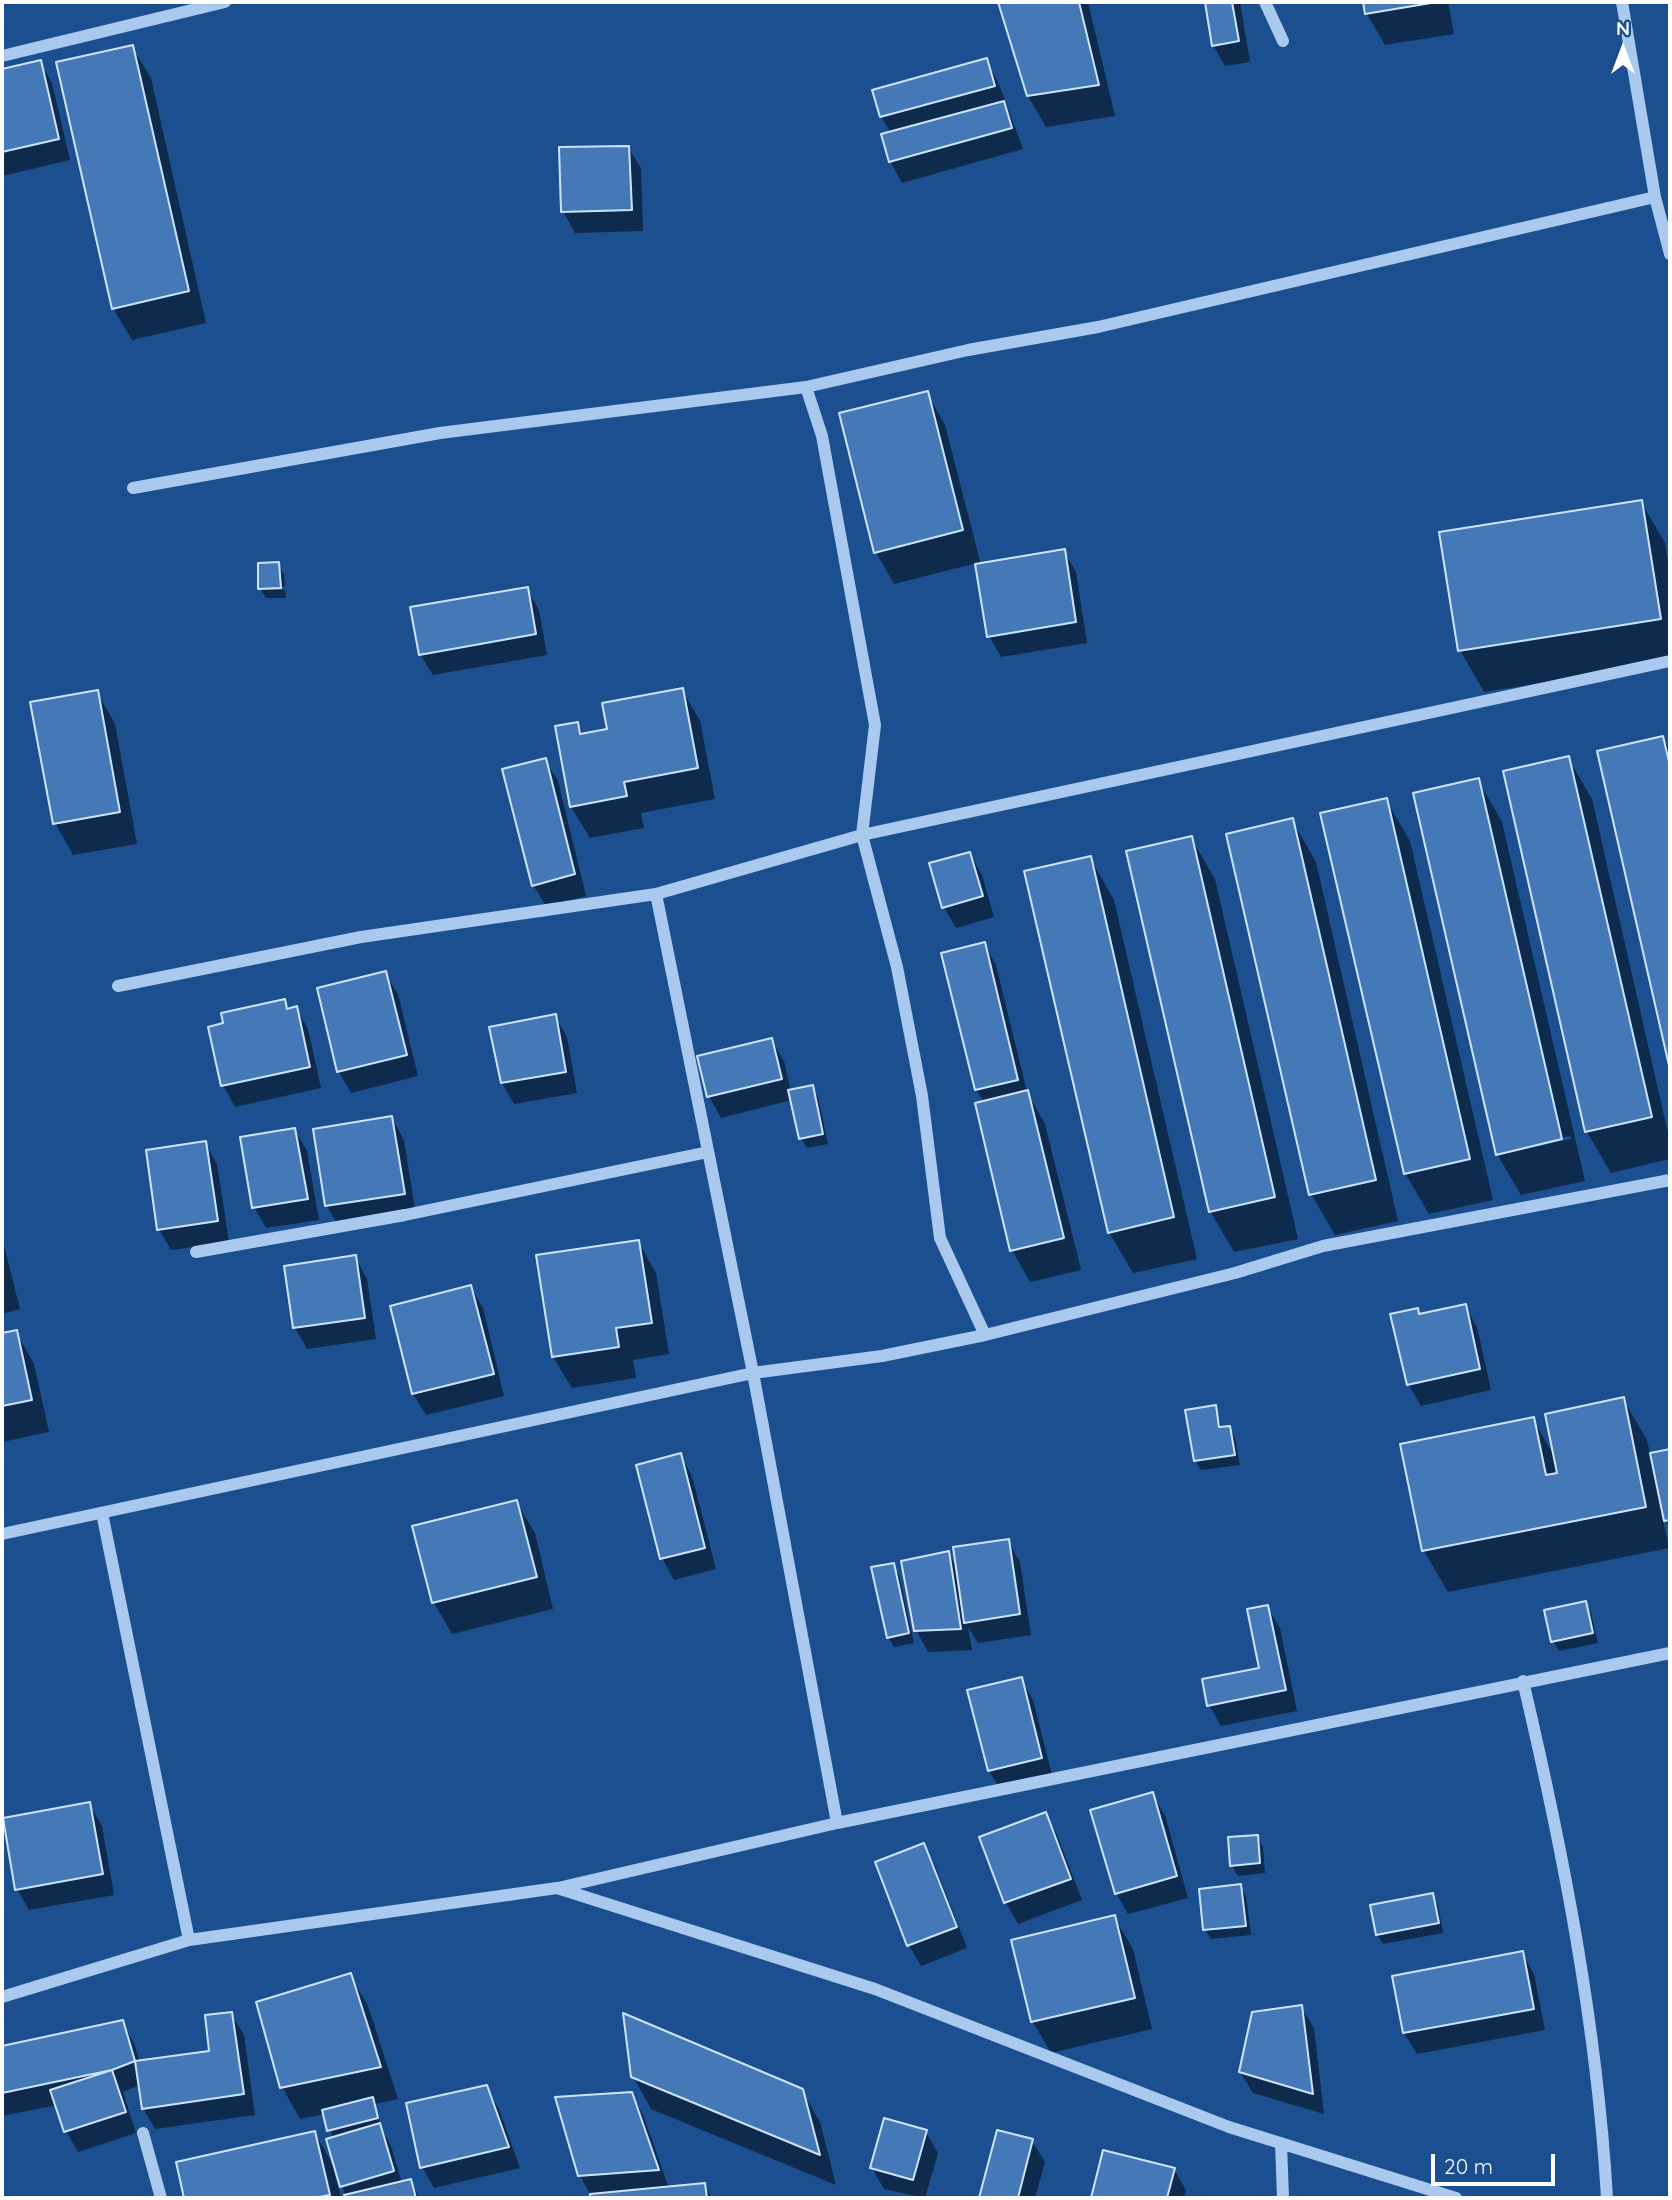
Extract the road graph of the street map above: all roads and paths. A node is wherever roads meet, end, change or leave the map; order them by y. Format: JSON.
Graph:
{"nodes":[{"id":1,"x":225,"y":2,"type":"edge"},
{"id":2,"x":1265,"y":2,"type":"edge"},
{"id":3,"x":1622,"y":2,"type":"edge"},
{"id":4,"x":1283,"y":41,"type":"dead end"},
{"id":5,"x":2,"y":56,"type":"edge"},
{"id":6,"x":1655,"y":197,"type":"junction"},
{"id":7,"x":1670,"y":254,"type":"edge"},
{"id":8,"x":806,"y":387,"type":"junction"},
{"id":9,"x":132,"y":488,"type":"dead end"},
{"id":10,"x":1670,"y":661,"type":"edge"},
{"id":11,"x":862,"y":835,"type":"junction"},
{"id":12,"x":656,"y":894,"type":"junction"},
{"id":13,"x":118,"y":986,"type":"dead end"},
{"id":14,"x":708,"y":1152,"type":"junction"},
{"id":15,"x":1670,"y":1181,"type":"edge"},
{"id":16,"x":196,"y":1252,"type":"dead end"},
{"id":17,"x":985,"y":1335,"type":"junction"},
{"id":18,"x":754,"y":1373,"type":"junction"},
{"id":19,"x":102,"y":1513,"type":"junction"},
{"id":20,"x":2,"y":1534,"type":"edge"},
{"id":21,"x":1670,"y":1653,"type":"edge"},
{"id":22,"x":1523,"y":1681,"type":"junction"},
{"id":23,"x":837,"y":1823,"type":"junction"},
{"id":24,"x":557,"y":1888,"type":"junction"},
{"id":25,"x":189,"y":1940,"type":"junction"},
{"id":26,"x":2,"y":1997,"type":"edge"},
{"id":27,"x":143,"y":2133,"type":"dead end"},
{"id":28,"x":1281,"y":2143,"type":"junction"},
{"id":29,"x":161,"y":2198,"type":"edge"},
{"id":30,"x":1283,"y":2198,"type":"edge"},
{"id":31,"x":1457,"y":2198,"type":"edge"},
{"id":32,"x":1606,"y":2198,"type":"edge"}],
"edges":[{"from":1,"to":5,"type":"street"},
{"from":2,"to":4,"type":"street"},
{"from":3,"to":6,"type":"street"},
{"from":6,"to":7,"type":"street"},
{"from":6,"to":8,"type":"street"},
{"from":8,"to":9,"type":"street"},
{"from":8,"to":11,"type":"street"},
{"from":10,"to":11,"type":"street"},
{"from":11,"to":12,"type":"street"},
{"from":11,"to":17,"type":"street"},
{"from":12,"to":13,"type":"street"},
{"from":12,"to":14,"type":"street"},
{"from":14,"to":16,"type":"street"},
{"from":14,"to":18,"type":"street"},
{"from":15,"to":17,"type":"street"},
{"from":17,"to":18,"type":"street"},
{"from":18,"to":19,"type":"street"},
{"from":18,"to":23,"type":"street"},
{"from":19,"to":20,"type":"street"},
{"from":19,"to":25,"type":"street"},
{"from":21,"to":22,"type":"street"},
{"from":22,"to":23,"type":"street"},
{"from":22,"to":32,"type":"street"},
{"from":23,"to":24,"type":"street"},
{"from":24,"to":25,"type":"street"},
{"from":24,"to":28,"type":"street"},
{"from":25,"to":26,"type":"street"},
{"from":27,"to":29,"type":"street"},
{"from":28,"to":30,"type":"street"},
{"from":28,"to":31,"type":"street"}]}
